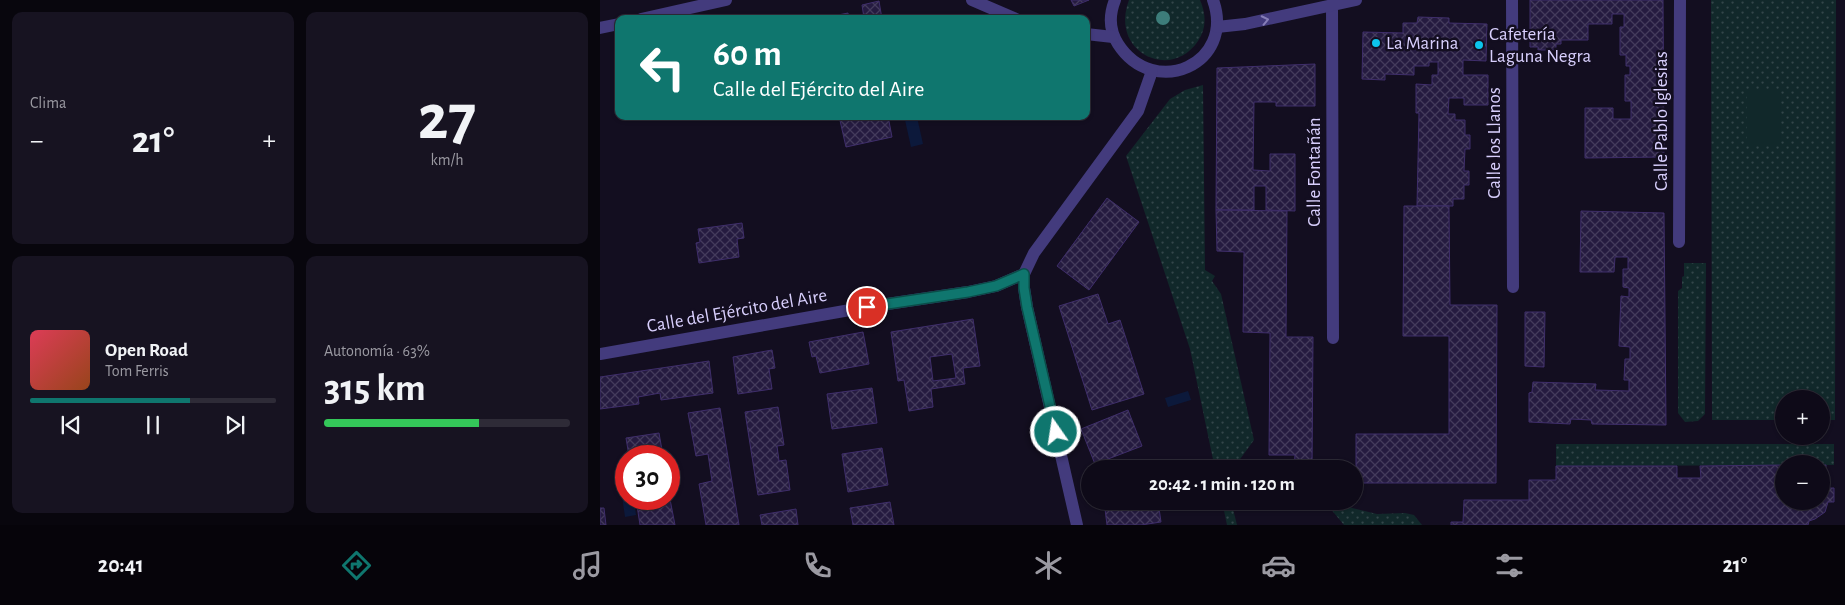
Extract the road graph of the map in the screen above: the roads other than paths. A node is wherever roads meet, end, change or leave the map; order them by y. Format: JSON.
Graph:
{"nodes":[{"id":1,"x":726,"y":0,"type":"edge"},
{"id":2,"x":972,"y":0,"type":"edge"},
{"id":3,"x":1115,"y":0,"type":"edge"},
{"id":4,"x":1213,"y":0,"type":"edge"},
{"id":5,"x":1356,"y":0,"type":"edge"},
{"id":6,"x":1512,"y":0,"type":"edge"},
{"id":7,"x":1680,"y":0,"type":"edge"},
{"id":8,"x":1332,"y":5,"type":"junction"},
{"id":9,"x":659,"y":15,"type":"edge"},
{"id":10,"x":1007,"y":15,"type":"edge"},
{"id":11,"x":615,"y":25,"type":"edge"},
{"id":12,"x":1217,"y":27,"type":"junction"},
{"id":13,"x":600,"y":28,"type":"edge"},
{"id":14,"x":1090,"y":34,"type":"edge"},
{"id":15,"x":1113,"y":37,"type":"junction"},
{"id":16,"x":1152,"y":71,"type":"junction"},
{"id":17,"x":1679,"y":242,"type":"dead end"},
{"id":18,"x":1024,"y":274,"type":"junction"},
{"id":19,"x":1513,"y":286,"type":"dead end"},
{"id":20,"x":1333,"y":338,"type":"dead end"},
{"id":21,"x":600,"y":354,"type":"edge"},
{"id":22,"x":1077,"y":525,"type":"edge"}],
"edges":[{"from":1,"to":9,"type":"street"},
{"from":2,"to":10,"type":"street"},
{"from":3,"to":15,"type":"street"},
{"from":4,"to":12,"type":"street"},
{"from":5,"to":8,"type":"street"},
{"from":6,"to":19,"type":"street","name":"Calle los Llanos"},
{"from":7,"to":17,"type":"street","name":"Calle Pablo Iglesias"},
{"from":12,"to":8,"type":"street","one_way":true},
{"from":8,"to":20,"type":"street","name":"Calle Fontañán"},
{"from":11,"to":13,"type":"street"},
{"from":12,"to":16,"type":"street"},
{"from":14,"to":15,"type":"street"},
{"from":15,"to":16,"type":"street"},
{"from":16,"to":18,"type":"street"},
{"from":18,"to":21,"type":"street","name":"Calle del Ejército del Aire"},
{"from":18,"to":22,"type":"street"}]}
